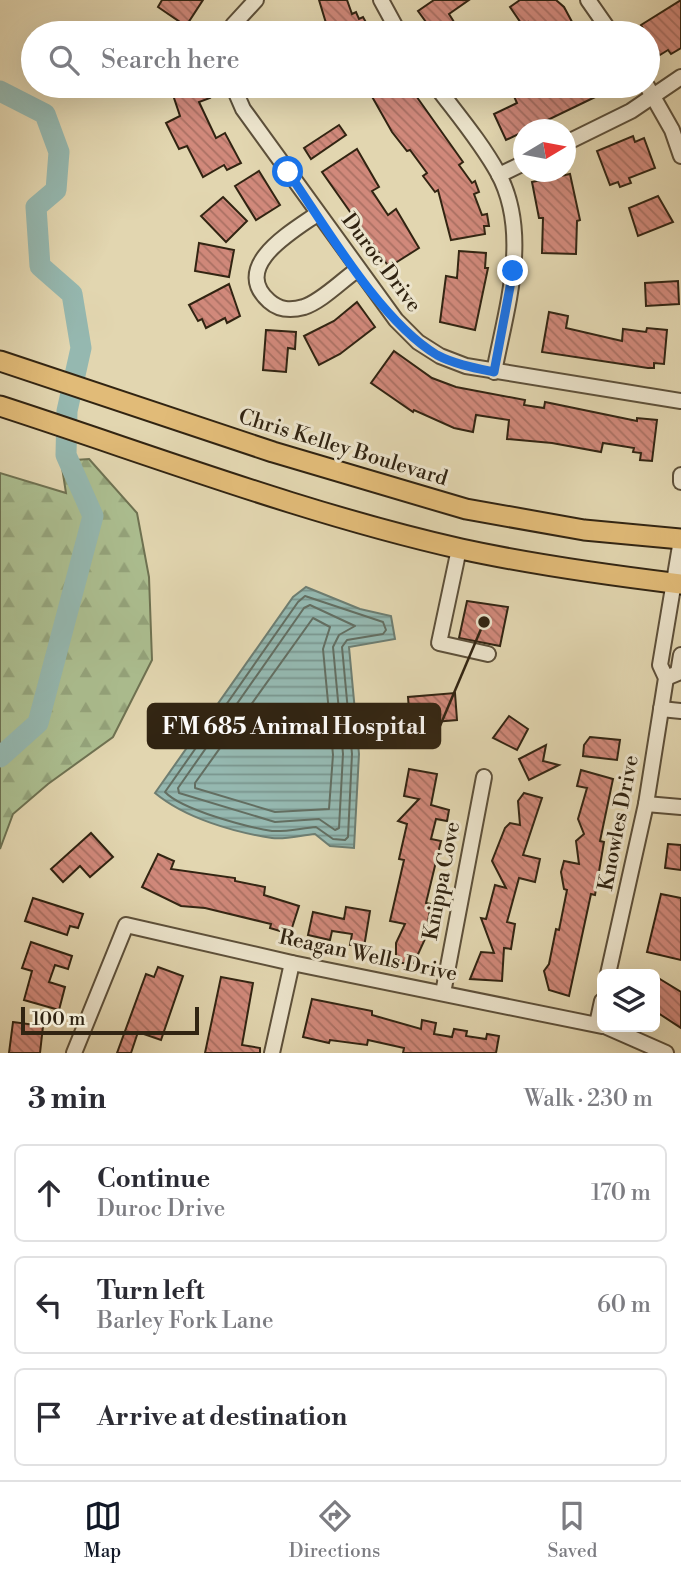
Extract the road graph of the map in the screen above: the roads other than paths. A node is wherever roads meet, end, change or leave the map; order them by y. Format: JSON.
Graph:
{"nodes":[{"id":1,"x":256,"y":0,"type":"edge"},
{"id":2,"x":381,"y":0,"type":"edge"},
{"id":3,"x":588,"y":0,"type":"edge"},
{"id":4,"x":237,"y":21,"type":"edge"},
{"id":5,"x":392,"y":21,"type":"edge"},
{"id":6,"x":603,"y":21,"type":"edge"},
{"id":7,"x":681,"y":77,"type":"edge"},
{"id":8,"x":660,"y":86,"type":"edge"},
{"id":9,"x":238,"y":98,"type":"edge"},
{"id":10,"x":444,"y":98,"type":"edge"},
{"id":11,"x":643,"y":98,"type":"edge"},
{"id":12,"x":653,"y":98,"type":"edge"},
{"id":13,"x":576,"y":138,"type":"edge"},
{"id":14,"x":681,"y":156,"type":"edge"},
{"id":15,"x":513,"y":168,"type":"edge"},
{"id":16,"x":499,"y":175,"type":"junction"},
{"id":17,"x":317,"y":214,"type":"junction"},
{"id":18,"x":357,"y":270,"type":"junction"},
{"id":19,"x":0,"y":360,"type":"edge"},
{"id":20,"x":494,"y":372,"type":"junction"},
{"id":21,"x":681,"y":401,"type":"edge"},
{"id":22,"x":0,"y":406,"type":"edge"},
{"id":23,"x":681,"y":475,"type":"edge"},
{"id":24,"x":681,"y":482,"type":"edge"},
{"id":25,"x":681,"y":540,"type":"edge"},
{"id":26,"x":459,"y":549,"type":"junction"},
{"id":27,"x":678,"y":583,"type":"edge"},
{"id":28,"x":488,"y":654,"type":"dead end"},
{"id":29,"x":681,"y":655,"type":"edge"},
{"id":30,"x":666,"y":678,"type":"junction"},
{"id":31,"x":661,"y":709,"type":"junction"},
{"id":32,"x":681,"y":711,"type":"edge"},
{"id":33,"x":484,"y":777,"type":"dead end"},
{"id":34,"x":646,"y":804,"type":"junction"},
{"id":35,"x":681,"y":807,"type":"edge"},
{"id":36,"x":292,"y":963,"type":"junction"},
{"id":37,"x":609,"y":969,"type":"edge"},
{"id":38,"x":443,"y":993,"type":"junction"},
{"id":39,"x":597,"y":1025,"type":"edge"},
{"id":40,"x":616,"y":1032,"type":"edge"},
{"id":41,"x":74,"y":1053,"type":"edge"},
{"id":42,"x":272,"y":1053,"type":"edge"},
{"id":43,"x":666,"y":1053,"type":"edge"}],
"edges":[{"from":1,"to":4,"type":"street"},
{"from":2,"to":5,"type":"street"},
{"from":3,"to":6,"type":"street"},
{"from":7,"to":8,"type":"street"},
{"from":9,"to":17,"type":"street","name":"Duroc Drive"},
{"from":10,"to":16,"type":"street"},
{"from":11,"to":13,"type":"street"},
{"from":12,"to":14,"type":"street"},
{"from":15,"to":16,"type":"street"},
{"from":16,"to":20,"type":"street"},
{"from":17,"to":18,"type":"street","name":"Duroc Drive"},
{"from":17,"to":18,"type":"street"},
{"from":18,"to":20,"type":"street","name":"Duroc Drive"},
{"from":19,"to":25,"type":"main road","name":"Chris Kelley Boulevard"},
{"from":20,"to":21,"type":"street","name":"Duroc Drive"},
{"from":22,"to":26,"type":"main road"},
{"from":23,"to":24,"type":"street"},
{"from":25,"to":27,"type":"street","name":"Knowles Drive"},
{"from":26,"to":27,"type":"main road"},
{"from":26,"to":28,"type":"street"},
{"from":27,"to":30,"type":"street","name":"Knowles Drive"},
{"from":29,"to":30,"type":"street","name":"Knowles Drive"},
{"from":30,"to":31,"type":"street","name":"Knowles Drive"},
{"from":31,"to":32,"type":"street"},
{"from":31,"to":34,"type":"street","name":"Knowles Drive"},
{"from":33,"to":38,"type":"street","name":"Knippa Cove"},
{"from":34,"to":35,"type":"street"},
{"from":34,"to":37,"type":"street","name":"Knowles Drive"},
{"from":36,"to":38,"type":"street","name":"Reagan Wells Drive"},
{"from":36,"to":41,"type":"street","name":"Reagan Wells Drive"},
{"from":36,"to":42,"type":"street"},
{"from":38,"to":39,"type":"street","name":"Reagan Wells Drive"},
{"from":40,"to":43,"type":"street","name":"Reagan Wells Drive"}]}
